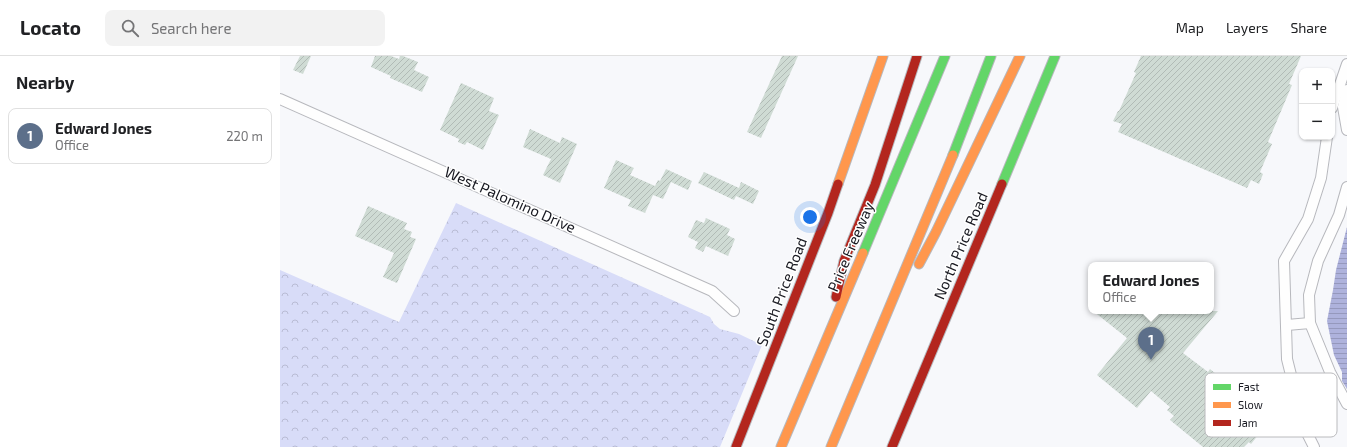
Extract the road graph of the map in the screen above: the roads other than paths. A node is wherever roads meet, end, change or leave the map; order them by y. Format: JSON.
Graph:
{"nodes":[{"id":1,"x":883,"y":56,"type":"edge"},
{"id":2,"x":917,"y":56,"type":"edge"},
{"id":3,"x":945,"y":56,"type":"edge"},
{"id":4,"x":991,"y":56,"type":"edge"},
{"id":5,"x":1020,"y":56,"type":"edge"},
{"id":6,"x":1055,"y":56,"type":"edge"},
{"id":7,"x":1347,"y":64,"type":"edge"},
{"id":8,"x":1347,"y":90,"type":"edge"},
{"id":9,"x":280,"y":99,"type":"edge"},
{"id":10,"x":1333,"y":104,"type":"edge"},
{"id":11,"x":1347,"y":130,"type":"edge"},
{"id":12,"x":1327,"y":140,"type":"edge"},
{"id":13,"x":1347,"y":187,"type":"edge"},
{"id":14,"x":734,"y":311,"type":"dead end"},
{"id":15,"x":1310,"y":323,"type":"junction"},
{"id":16,"x":1287,"y":325,"type":"junction"},
{"id":17,"x":824,"y":346,"type":"junction"},
{"id":18,"x":862,"y":373,"type":"junction"},
{"id":19,"x":1291,"y":373,"type":"edge"},
{"id":20,"x":1331,"y":373,"type":"edge"},
{"id":21,"x":1337,"y":385,"type":"edge"},
{"id":22,"x":1347,"y":404,"type":"edge"},
{"id":23,"x":1309,"y":437,"type":"edge"},
{"id":24,"x":736,"y":447,"type":"edge"},
{"id":25,"x":781,"y":447,"type":"edge"},
{"id":26,"x":831,"y":447,"type":"edge"},
{"id":27,"x":892,"y":447,"type":"edge"},
{"id":28,"x":1314,"y":447,"type":"edge"}],
"edges":[{"from":1,"to":24,"type":"main road","name":"South Price Road"},
{"from":2,"to":17,"type":"main road"},
{"from":3,"to":17,"type":"main road","name":"Price Freeway"},
{"from":4,"to":18,"type":"main road"},
{"from":5,"to":18,"type":"main road"},
{"from":6,"to":27,"type":"main road","name":"North Price Road"},
{"from":7,"to":10,"type":"street"},
{"from":8,"to":11,"type":"street"},
{"from":9,"to":14,"type":"street","name":"West Palomino Drive"},
{"from":12,"to":16,"type":"street"},
{"from":13,"to":15,"type":"street"},
{"from":15,"to":16,"type":"street"},
{"from":15,"to":20,"type":"street"},
{"from":16,"to":19,"type":"street"},
{"from":17,"to":25,"type":"main road","name":"Price Freeway"},
{"from":18,"to":26,"type":"main road"},
{"from":21,"to":22,"type":"street"},
{"from":23,"to":28,"type":"street"}]}
